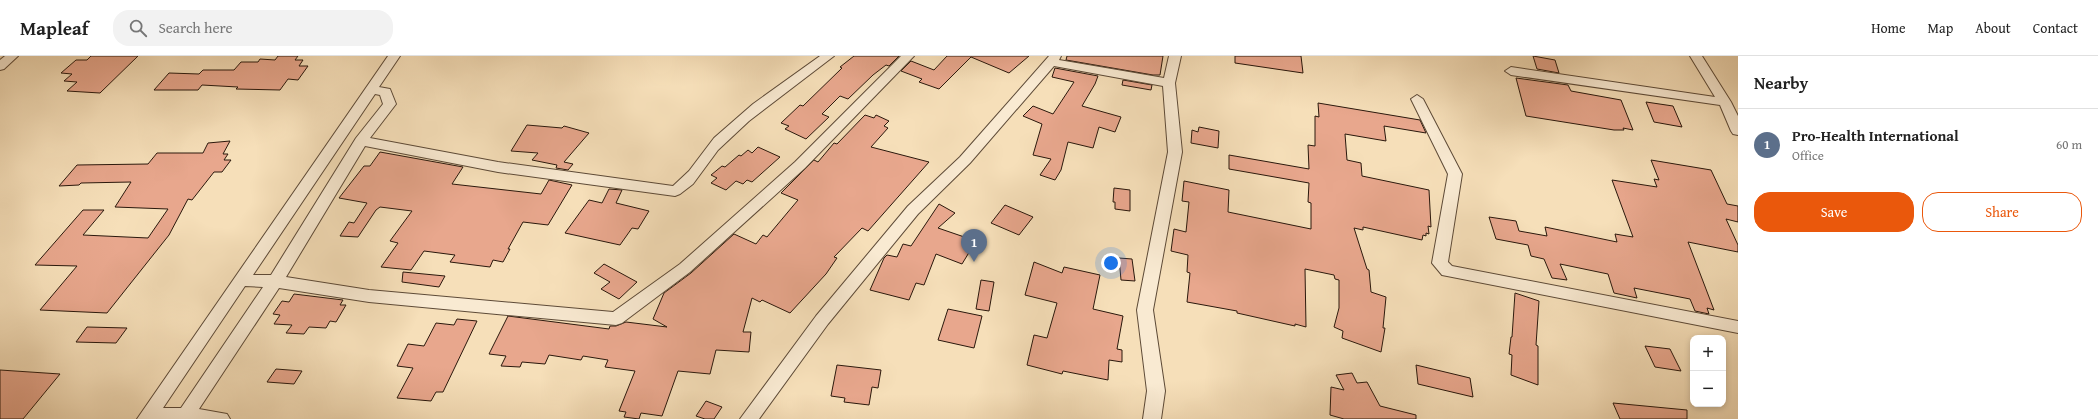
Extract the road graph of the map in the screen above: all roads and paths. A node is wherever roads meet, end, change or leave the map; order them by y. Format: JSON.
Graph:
{"nodes":[{"id":1,"x":12,"y":56,"type":"edge"},
{"id":2,"x":394,"y":56,"type":"edge"},
{"id":3,"x":828,"y":56,"type":"edge"},
{"id":4,"x":908,"y":56,"type":"edge"},
{"id":5,"x":1175,"y":56,"type":"edge"},
{"id":6,"x":1696,"y":56,"type":"edge"},
{"id":7,"x":1053,"y":59,"type":"edge"},
{"id":8,"x":0,"y":66,"type":"edge"},
{"id":9,"x":1511,"y":71,"type":"dead end"},
{"id":10,"x":1169,"y":83,"type":"junction"},
{"id":11,"x":371,"y":89,"type":"junction"},
{"id":12,"x":1417,"y":99,"type":"dead end"},
{"id":13,"x":1725,"y":102,"type":"junction"},
{"id":14,"x":1738,"y":131,"type":"edge"},
{"id":15,"x":361,"y":141,"type":"junction"},
{"id":16,"x":240,"y":280,"type":"junction"},
{"id":17,"x":275,"y":281,"type":"junction"},
{"id":18,"x":1738,"y":327,"type":"edge"},
{"id":19,"x":147,"y":417,"type":"edge"},
{"id":20,"x":184,"y":417,"type":"edge"},
{"id":21,"x":222,"y":419,"type":"edge"},
{"id":22,"x":749,"y":419,"type":"edge"},
{"id":23,"x":1152,"y":419,"type":"edge"}],
"edges":[{"from":1,"to":8,"type":"street"},
{"from":2,"to":11,"type":"street"},
{"from":3,"to":15,"type":"street"},
{"from":4,"to":17,"type":"street"},
{"from":5,"to":10,"type":"street"},
{"from":6,"to":13,"type":"street"},
{"from":7,"to":10,"type":"street"},
{"from":7,"to":22,"type":"street"},
{"from":9,"to":13,"type":"street"},
{"from":10,"to":23,"type":"street"},
{"from":11,"to":15,"type":"street"},
{"from":11,"to":16,"type":"street"},
{"from":12,"to":18,"type":"street"},
{"from":13,"to":14,"type":"street"},
{"from":15,"to":17,"type":"street"},
{"from":16,"to":17,"type":"street"},
{"from":16,"to":19,"type":"street"},
{"from":17,"to":20,"type":"street"},
{"from":19,"to":20,"type":"street"},
{"from":20,"to":21,"type":"street"}]}
